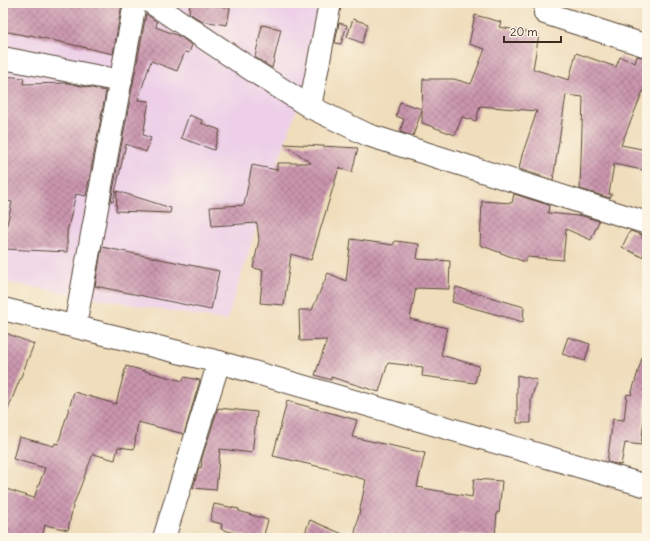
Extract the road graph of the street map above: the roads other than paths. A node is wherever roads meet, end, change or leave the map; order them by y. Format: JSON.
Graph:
{"nodes":[{"id":1,"x":135,"y":3,"type":"edge"},
{"id":2,"x":152,"y":3,"type":"edge"},
{"id":3,"x":330,"y":3,"type":"edge"},
{"id":4,"x":545,"y":13,"type":"dead end"},
{"id":5,"x":647,"y":46,"type":"edge"},
{"id":6,"x":3,"y":58,"type":"edge"},
{"id":7,"x":121,"y":81,"type":"junction"},
{"id":8,"x":310,"y":107,"type":"junction"},
{"id":9,"x":647,"y":223,"type":"edge"},
{"id":10,"x":3,"y":309,"type":"edge"},
{"id":11,"x":75,"y":326,"type":"junction"},
{"id":12,"x":219,"y":362,"type":"junction"},
{"id":13,"x":647,"y":486,"type":"edge"},
{"id":14,"x":164,"y":538,"type":"edge"}],
"edges":[{"from":1,"to":7,"type":"street"},
{"from":2,"to":8,"type":"street"},
{"from":3,"to":8,"type":"street"},
{"from":4,"to":5,"type":"street"},
{"from":6,"to":7,"type":"street"},
{"from":7,"to":11,"type":"street"},
{"from":8,"to":9,"type":"street"},
{"from":10,"to":11,"type":"street"},
{"from":11,"to":12,"type":"street"},
{"from":12,"to":13,"type":"street"},
{"from":12,"to":14,"type":"street"}]}
